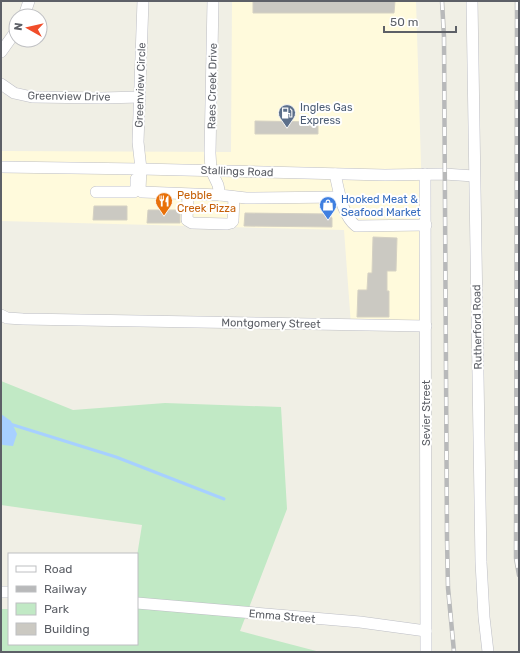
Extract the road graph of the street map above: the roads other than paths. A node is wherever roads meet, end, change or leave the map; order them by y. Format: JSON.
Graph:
{"nodes":[{"id":1,"x":143,"y":1,"type":"edge"},
{"id":2,"x":213,"y":1,"type":"edge"},
{"id":3,"x":472,"y":1,"type":"edge"},
{"id":4,"x":8,"y":42,"type":"edge"},
{"id":5,"x":1,"y":52,"type":"edge"},
{"id":6,"x":1,"y":84,"type":"edge"},
{"id":7,"x":140,"y":97,"type":"junction"},
{"id":8,"x":1,"y":167,"type":"edge"},
{"id":9,"x":139,"y":169,"type":"junction"},
{"id":10,"x":211,"y":170,"type":"junction"},
{"id":11,"x":335,"y":174,"type":"junction"},
{"id":12,"x":425,"y":174,"type":"junction"},
{"id":13,"x":474,"y":176,"type":"junction"},
{"id":14,"x":96,"y":192,"type":"dead end"},
{"id":15,"x":188,"y":195,"type":"junction"},
{"id":16,"x":220,"y":195,"type":"junction"},
{"id":17,"x":234,"y":197,"type":"junction"},
{"id":18,"x":340,"y":197,"type":"junction"},
{"id":19,"x":426,"y":225,"type":"junction"},
{"id":20,"x":1,"y":314,"type":"edge"},
{"id":21,"x":426,"y":326,"type":"junction"},
{"id":22,"x":138,"y":603,"type":"edge"},
{"id":23,"x":426,"y":631,"type":"junction"},
{"id":24,"x":426,"y":652,"type":"edge"},
{"id":25,"x":488,"y":652,"type":"edge"}],
"edges":[{"from":1,"to":7,"type":"street","name":"Greenview Circle"},
{"from":2,"to":10,"type":"street","name":"Raes Creek Drive"},
{"from":3,"to":13,"type":"street","name":"Rutherford Road"},
{"from":4,"to":5,"type":"street"},
{"from":6,"to":7,"type":"street","name":"Greenview Drive"},
{"from":7,"to":9,"type":"street","name":"Greenview Circle"},
{"from":8,"to":9,"type":"street","name":"Stallings Road"},
{"from":9,"to":10,"type":"street","name":"Stallings Road"},
{"from":9,"to":14,"type":"street"},
{"from":9,"to":15,"type":"street"},
{"from":10,"to":11,"type":"street","name":"Stallings Road"},
{"from":10,"to":16,"type":"street","name":"Raes Creek Drive"},
{"from":11,"to":12,"type":"street","name":"Stallings Road"},
{"from":11,"to":18,"type":"street"},
{"from":12,"to":13,"type":"street","name":"Stallings Road"},
{"from":12,"to":19,"type":"street","name":"Sevier Street"},
{"from":13,"to":25,"type":"street","name":"Rutherford Road"},
{"from":15,"to":16,"type":"street"},
{"from":15,"to":17,"type":"street"},
{"from":16,"to":17,"type":"street"},
{"from":17,"to":18,"type":"street"},
{"from":18,"to":19,"type":"street"},
{"from":19,"to":21,"type":"street","name":"Sevier Street"},
{"from":20,"to":21,"type":"street","name":"Montgomery Street"},
{"from":21,"to":23,"type":"street","name":"Sevier Street"},
{"from":22,"to":23,"type":"street","name":"Emma Street"},
{"from":23,"to":24,"type":"street","name":"Sevier Street"}]}
